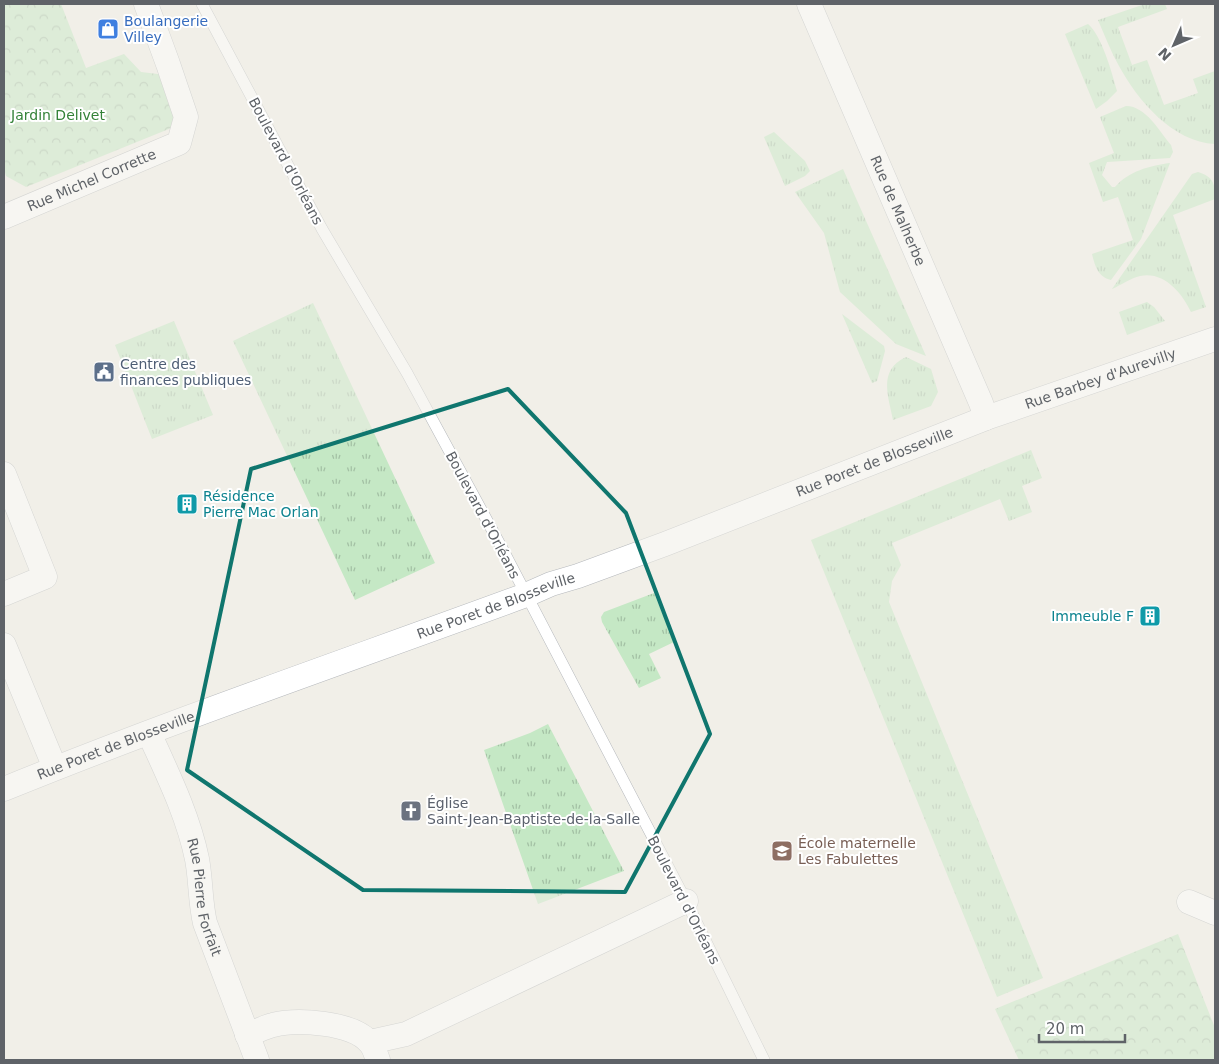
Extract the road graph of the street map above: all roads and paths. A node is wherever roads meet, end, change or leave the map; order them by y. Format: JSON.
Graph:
{"nodes":[{"id":1,"x":146,"y":4,"type":"edge"},
{"id":2,"x":202,"y":4,"type":"edge"},
{"id":3,"x":809,"y":4,"type":"edge"},
{"id":4,"x":4,"y":217,"type":"edge"},
{"id":5,"x":1215,"y":339,"type":"edge"},
{"id":6,"x":986,"y":418,"type":"junction"},
{"id":7,"x":4,"y":474,"type":"edge"},
{"id":8,"x":4,"y":594,"type":"edge"},
{"id":9,"x":526,"y":596,"type":"junction"},
{"id":10,"x":4,"y":644,"type":"edge"},
{"id":11,"x":149,"y":733,"type":"junction"},
{"id":12,"x":55,"y":768,"type":"junction"},
{"id":13,"x":4,"y":788,"type":"edge"},
{"id":14,"x":686,"y":901,"type":"junction"},
{"id":15,"x":1189,"y":902,"type":"dead end"},
{"id":16,"x":1215,"y":912,"type":"edge"},
{"id":17,"x":247,"y":1035,"type":"junction"},
{"id":18,"x":374,"y":1051,"type":"edge"},
{"id":19,"x":257,"y":1060,"type":"edge"},
{"id":20,"x":764,"y":1060,"type":"edge"}],
"edges":[{"from":1,"to":4,"type":"street","name":"Rue Michel Corrette"},
{"from":2,"to":9,"type":"lane","name":"Boulevard d'Orléans"},
{"from":3,"to":6,"type":"street","name":"Rue de Malherbe"},
{"from":5,"to":6,"type":"street","name":"Rue Barbey d'Aurevilly"},
{"from":6,"to":9,"type":"street","name":"Rue Poret de Blosseville"},
{"from":7,"to":8,"type":"street"},
{"from":9,"to":11,"type":"street","name":"Rue Poret de Blosseville"},
{"from":9,"to":14,"type":"lane","name":"Boulevard d'Orléans"},
{"from":10,"to":12,"type":"street"},
{"from":11,"to":12,"type":"street","name":"Rue Poret de Blosseville"},
{"from":11,"to":17,"type":"street","name":"Rue Pierre Forfait"},
{"from":12,"to":13,"type":"street","name":"Rue Poret de Blosseville"},
{"from":14,"to":18,"type":"street"},
{"from":14,"to":20,"type":"lane","name":"Boulevard d'Orléans"},
{"from":15,"to":16,"type":"street"},
{"from":17,"to":18,"type":"street"},
{"from":17,"to":19,"type":"street","name":"Rue Pierre Forfait"}]}
